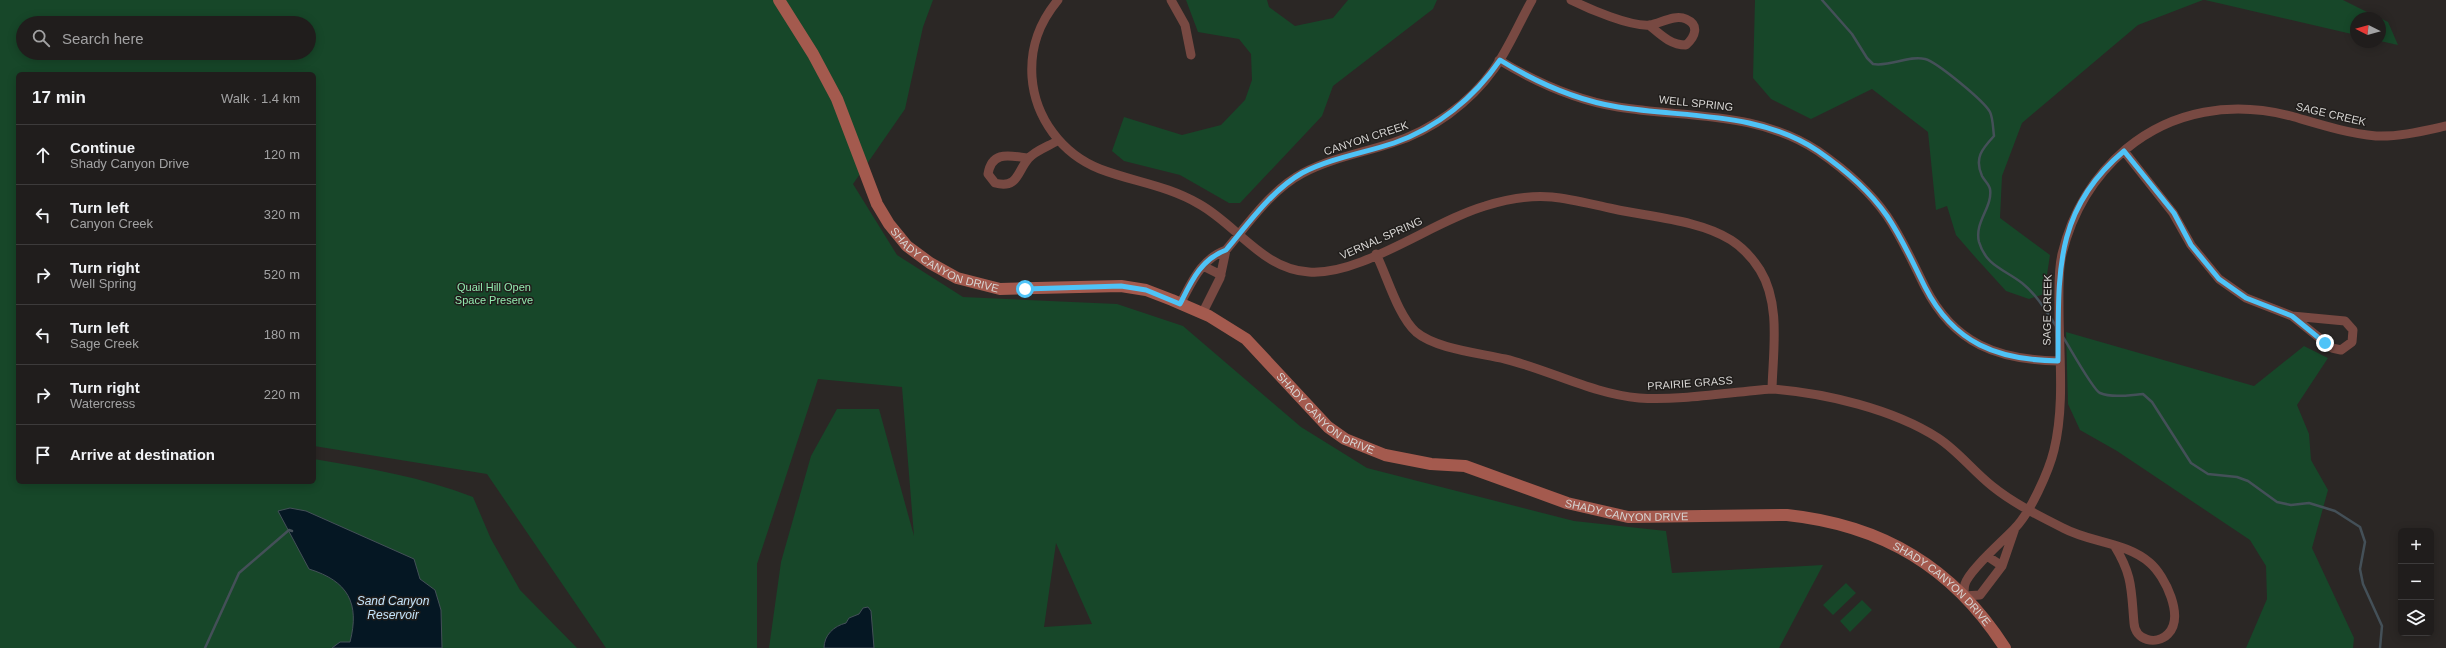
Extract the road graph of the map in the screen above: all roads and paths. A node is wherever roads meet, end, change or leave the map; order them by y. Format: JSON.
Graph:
{"nodes":[{"id":1,"x":779,"y":0,"type":"edge"},
{"id":2,"x":1058,"y":0,"type":"edge"},
{"id":3,"x":1171,"y":0,"type":"edge"},
{"id":4,"x":1532,"y":0,"type":"edge"},
{"id":5,"x":1572,"y":0,"type":"edge"},
{"id":6,"x":1649,"y":25,"type":"junction"},
{"id":7,"x":1190,"y":55,"type":"dead end"},
{"id":8,"x":1500,"y":60,"type":"junction"},
{"id":9,"x":2446,"y":126,"type":"edge"},
{"id":10,"x":1057,"y":141,"type":"junction"},
{"id":11,"x":2124,"y":151,"type":"junction"},
{"id":12,"x":1028,"y":158,"type":"dead end"},
{"id":13,"x":1239,"y":235,"type":"junction"},
{"id":14,"x":1226,"y":250,"type":"junction"},
{"id":15,"x":1376,"y":254,"type":"junction"},
{"id":16,"x":1203,"y":266,"type":"junction"},
{"id":17,"x":1220,"y":275,"type":"junction"},
{"id":18,"x":1180,"y":304,"type":"junction"},
{"id":19,"x":1202,"y":314,"type":"junction"},
{"id":20,"x":2292,"y":316,"type":"junction"},
{"id":21,"x":2058,"y":361,"type":"junction"},
{"id":22,"x":1772,"y":389,"type":"junction"},
{"id":23,"x":2029,"y":509,"type":"junction"},
{"id":24,"x":2015,"y":528,"type":"junction"},
{"id":25,"x":2114,"y":545,"type":"junction"},
{"id":26,"x":1987,"y":556,"type":"junction"},
{"id":27,"x":2002,"y":566,"type":"junction"},
{"id":28,"x":1964,"y":596,"type":"junction"},
{"id":29,"x":2005,"y":648,"type":"edge"}],
"edges":[{"from":1,"to":18,"type":"street","name":"SHADY CANYON DRIVE"},
{"from":2,"to":10,"type":"street","name":"VERNAL SPRING"},
{"from":3,"to":7,"type":"street"},
{"from":4,"to":8,"type":"street","name":"CANYON CREEK"},
{"from":5,"to":6,"type":"street"},
{"from":6,"to":6,"type":"street"},
{"from":8,"to":13,"type":"street","name":"CANYON CREEK"},
{"from":8,"to":21,"type":"street","name":"WELL SPRING"},
{"from":9,"to":11,"type":"street","name":"SAGE CREEK"},
{"from":10,"to":12,"type":"street"},
{"from":10,"to":13,"type":"street","name":"VERNAL SPRING"},
{"from":11,"to":20,"type":"street"},
{"from":11,"to":21,"type":"street","name":"SAGE CREEK"},
{"from":13,"to":14,"type":"street","name":"CANYON CREEK"},
{"from":13,"to":15,"type":"street","name":"VERNAL SPRING"},
{"from":14,"to":16,"type":"street","name":"CANYON CREEK"},
{"from":14,"to":17,"type":"street","name":"CANYON CREEK"},
{"from":15,"to":22,"type":"street","name":"PRAIRIE GRASS"},
{"from":15,"to":22,"type":"street","name":"VERNAL SPRING"},
{"from":16,"to":17,"type":"street"},
{"from":16,"to":18,"type":"street","name":"CANYON CREEK"},
{"from":17,"to":19,"type":"street","name":"CANYON CREEK"},
{"from":18,"to":19,"type":"street","name":"SHADY CANYON DRIVE"},
{"from":19,"to":28,"type":"street","name":"SHADY CANYON DRIVE"},
{"from":20,"to":20,"type":"street"},
{"from":21,"to":23,"type":"street","name":"SAGE CREEK"},
{"from":22,"to":23,"type":"street","name":"PRAIRIE GRASS"},
{"from":23,"to":24,"type":"street","name":"SAGE CREEK"},
{"from":23,"to":25,"type":"street","name":"PRAIRIE GRASS"},
{"from":24,"to":26,"type":"street","name":"SAGE CREEK"},
{"from":24,"to":27,"type":"street","name":"SAGE CREEK"},
{"from":25,"to":25,"type":"street","name":"PRAIRIE GRASS"},
{"from":26,"to":27,"type":"street"},
{"from":26,"to":28,"type":"street","name":"SAGE CREEK"},
{"from":27,"to":28,"type":"street","name":"SAGE CREEK"},
{"from":28,"to":29,"type":"street","name":"SHADY CANYON DRIVE"}]}
